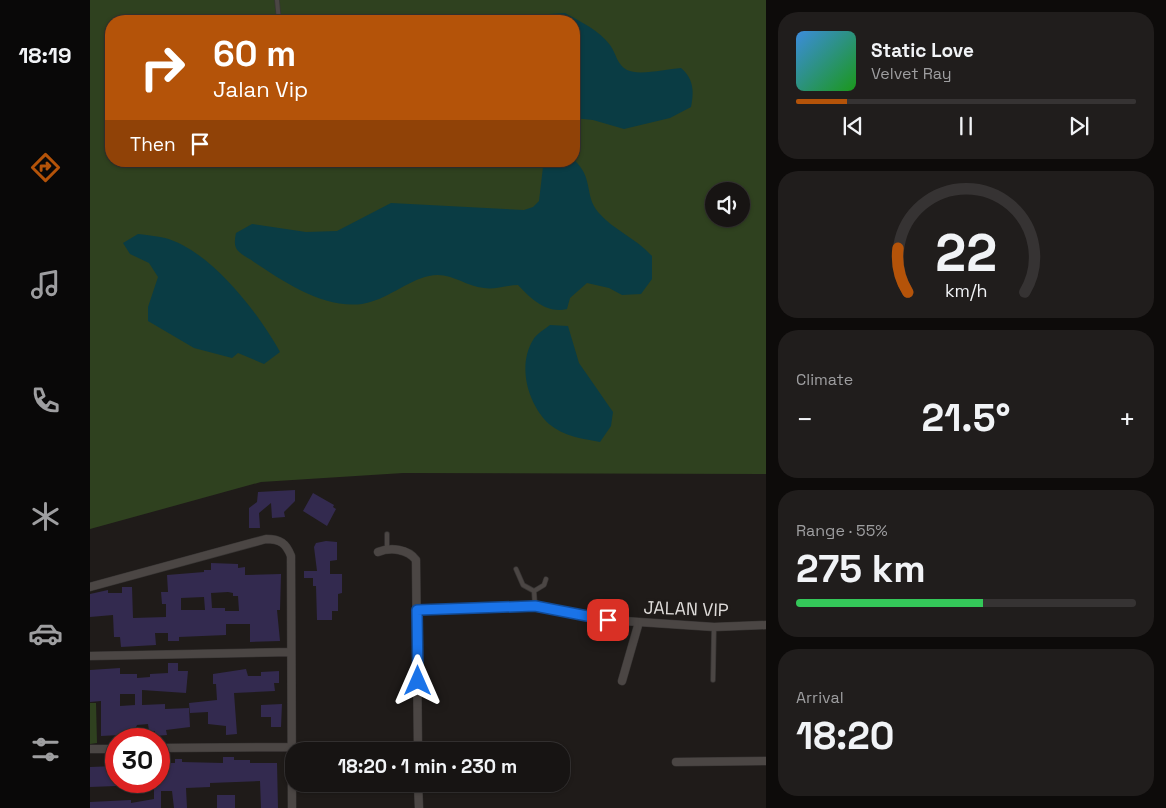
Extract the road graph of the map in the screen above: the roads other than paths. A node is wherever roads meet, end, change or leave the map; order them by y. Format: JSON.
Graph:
{"nodes":[{"id":1,"x":277,"y":0,"type":"edge"},
{"id":2,"x":278,"y":15,"type":"edge"},
{"id":3,"x":387,"y":534,"type":"dead end"},
{"id":4,"x":387,"y":548,"type":"junction"},
{"id":5,"x":378,"y":552,"type":"dead end"},
{"id":6,"x":516,"y":569,"type":"dead end"},
{"id":7,"x":546,"y":579,"type":"dead end"},
{"id":8,"x":90,"y":587,"type":"edge"},
{"id":9,"x":534,"y":591,"type":"junction"},
{"id":10,"x":535,"y":606,"type":"junction"},
{"id":11,"x":417,"y":610,"type":"junction"},
{"id":12,"x":640,"y":622,"type":"junction"},
{"id":13,"x":766,"y":625,"type":"edge"},
{"id":14,"x":714,"y":627,"type":"junction"},
{"id":15,"x":290,"y":652,"type":"junction"},
{"id":16,"x":90,"y":656,"type":"edge"},
{"id":17,"x":713,"y":680,"type":"dead end"},
{"id":18,"x":622,"y":681,"type":"dead end"},
{"id":19,"x":291,"y":742,"type":"edge"},
{"id":20,"x":418,"y":742,"type":"edge"},
{"id":21,"x":285,"y":747,"type":"edge"},
{"id":22,"x":170,"y":748,"type":"edge"},
{"id":23,"x":90,"y":749,"type":"edge"},
{"id":24,"x":105,"y":749,"type":"edge"},
{"id":25,"x":766,"y":761,"type":"edge"},
{"id":26,"x":676,"y":762,"type":"dead end"},
{"id":27,"x":292,"y":792,"type":"edge"},
{"id":28,"x":418,"y":792,"type":"edge"},
{"id":29,"x":292,"y":808,"type":"edge"},
{"id":30,"x":419,"y":808,"type":"edge"}],
"edges":[{"from":1,"to":2,"type":"lane"},
{"from":3,"to":4,"type":"lane"},
{"from":4,"to":5,"type":"street"},
{"from":4,"to":11,"type":"street"},
{"from":6,"to":9,"type":"lane"},
{"from":7,"to":9,"type":"lane"},
{"from":8,"to":15,"type":"street"},
{"from":9,"to":10,"type":"lane"},
{"from":10,"to":11,"type":"street","name":"JALAN VIP"},
{"from":10,"to":12,"type":"street","name":"JALAN VIP"},
{"from":11,"to":20,"type":"street"},
{"from":12,"to":14,"type":"street","name":"JALAN VIP"},
{"from":12,"to":18,"type":"street"},
{"from":13,"to":14,"type":"street","name":"JALAN VIP"},
{"from":14,"to":17,"type":"lane"},
{"from":15,"to":16,"type":"street"},
{"from":15,"to":19,"type":"street"},
{"from":21,"to":22,"type":"street"},
{"from":23,"to":24,"type":"street"},
{"from":25,"to":26,"type":"street"},
{"from":27,"to":29,"type":"street"},
{"from":28,"to":30,"type":"street"}]}
